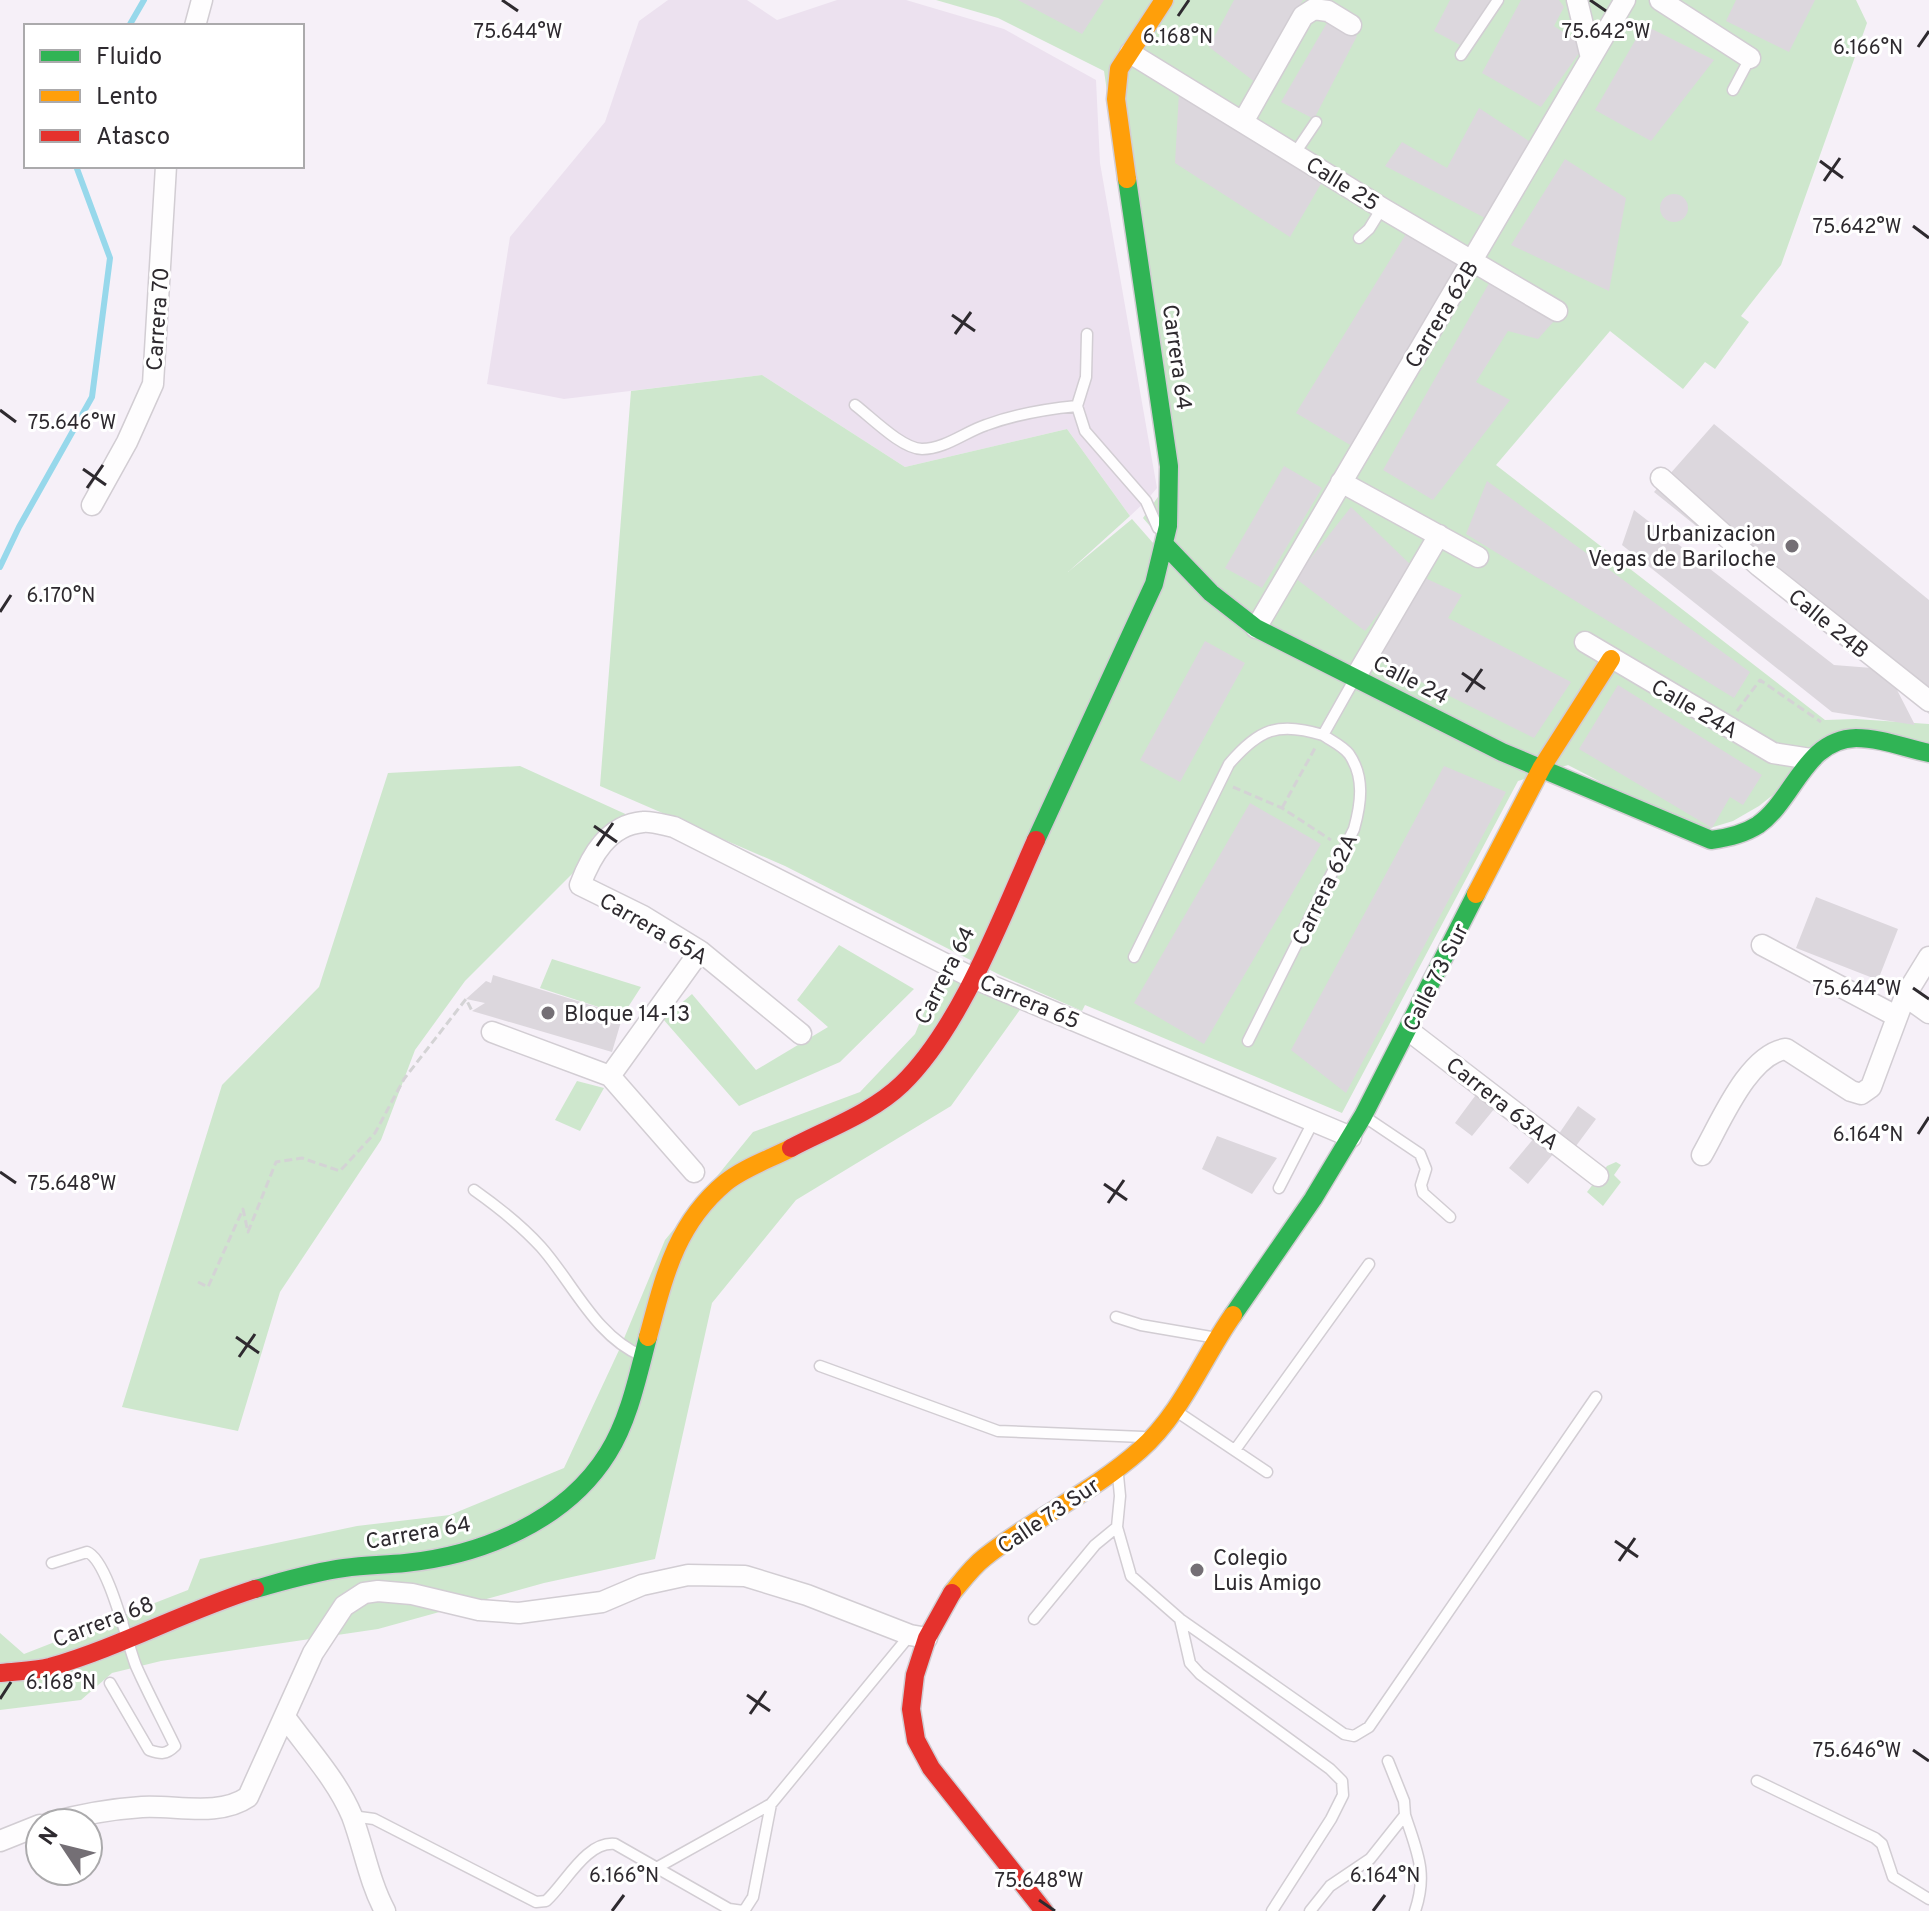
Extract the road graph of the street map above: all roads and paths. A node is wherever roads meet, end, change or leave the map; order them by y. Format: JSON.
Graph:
{"nodes":[{"id":1,"x":202,"y":0,"type":"edge"},
{"id":2,"x":1164,"y":0,"type":"edge"},
{"id":3,"x":1498,"y":0,"type":"edge"},
{"id":4,"x":1577,"y":0,"type":"edge"},
{"id":5,"x":1625,"y":0,"type":"edge"},
{"id":6,"x":1660,"y":0,"type":"edge"},
{"id":7,"x":196,"y":24,"type":"edge"},
{"id":8,"x":1351,"y":25,"type":"dead end"},
{"id":9,"x":1130,"y":53,"type":"junction"},
{"id":10,"x":1461,"y":55,"type":"dead end"},
{"id":11,"x":1591,"y":58,"type":"junction"},
{"id":12,"x":1750,"y":58,"type":"joint"},
{"id":13,"x":1733,"y":90,"type":"dead end"},
{"id":14,"x":1243,"y":122,"type":"junction"},
{"id":15,"x":1316,"y":122,"type":"dead end"},
{"id":16,"x":1295,"y":153,"type":"junction"},
{"id":17,"x":166,"y":168,"type":"edge"},
{"id":18,"x":1382,"y":208,"type":"junction"},
{"id":19,"x":1359,"y":238,"type":"dead end"},
{"id":20,"x":1473,"y":262,"type":"junction"},
{"id":21,"x":1557,"y":311,"type":"dead end"},
{"id":22,"x":1087,"y":334,"type":"dead end"},
{"id":23,"x":855,"y":405,"type":"dead end"},
{"id":24,"x":1077,"y":406,"type":"junction"},
{"id":25,"x":1661,"y":478,"type":"dead end"},
{"id":26,"x":1341,"y":482,"type":"junction"},
{"id":27,"x":92,"y":505,"type":"dead end"},
{"id":28,"x":1439,"y":535,"type":"junction"},
{"id":29,"x":1166,"y":546,"type":"junction"},
{"id":30,"x":1478,"y":557,"type":"dead end"},
{"id":31,"x":1256,"y":628,"type":"junction"},
{"id":32,"x":1585,"y":642,"type":"dead end"},
{"id":33,"x":1611,"y":659,"type":"junction"},
{"id":34,"x":1355,"y":678,"type":"junction"},
{"id":35,"x":1929,"y":701,"type":"edge"},
{"id":36,"x":1726,"y":726,"type":"junction"},
{"id":37,"x":1828,"y":727,"type":"dead end"},
{"id":38,"x":1323,"y":735,"type":"junction"},
{"id":39,"x":1314,"y":749,"type":"dead end"},
{"id":40,"x":1929,"y":753,"type":"edge"},
{"id":41,"x":1811,"y":759,"type":"junction"},
{"id":42,"x":1542,"y":767,"type":"junction"},
{"id":43,"x":1220,"y":783,"type":"junction"},
{"id":44,"x":1282,"y":808,"type":"junction"},
{"id":45,"x":674,"y":827,"type":"joint"},
{"id":46,"x":1344,"y":849,"type":"junction"},
{"id":47,"x":1762,"y":945,"type":"dead end"},
{"id":48,"x":700,"y":951,"type":"junction"},
{"id":49,"x":1134,"y":957,"type":"dead end"},
{"id":50,"x":1929,"y":957,"type":"edge"},
{"id":51,"x":973,"y":978,"type":"junction"},
{"id":52,"x":1905,"y":996,"type":"junction"},
{"id":53,"x":472,"y":1011,"type":"dead end"},
{"id":54,"x":1929,"y":1013,"type":"edge"},
{"id":55,"x":1896,"y":1016,"type":"junction"},
{"id":56,"x":1408,"y":1030,"type":"junction"},
{"id":57,"x":492,"y":1032,"type":"dead end"},
{"id":58,"x":801,"y":1034,"type":"dead end"},
{"id":59,"x":1248,"y":1041,"type":"dead end"},
{"id":60,"x":610,"y":1076,"type":"junction"},
{"id":61,"x":1363,"y":1116,"type":"junction"},
{"id":62,"x":1314,"y":1120,"type":"junction"},
{"id":63,"x":1351,"y":1137,"type":"junction"},
{"id":64,"x":1702,"y":1155,"type":"dead end"},
{"id":65,"x":694,"y":1172,"type":"dead end"},
{"id":66,"x":1598,"y":1176,"type":"dead end"},
{"id":67,"x":1279,"y":1188,"type":"dead end"},
{"id":68,"x":474,"y":1190,"type":"dead end"},
{"id":69,"x":1450,"y":1217,"type":"dead end"},
{"id":70,"x":1369,"y":1264,"type":"dead end"},
{"id":71,"x":198,"y":1282,"type":"dead end"},
{"id":72,"x":1116,"y":1317,"type":"dead end"},
{"id":73,"x":1217,"y":1337,"type":"junction"},
{"id":74,"x":643,"y":1357,"type":"junction"},
{"id":75,"x":820,"y":1366,"type":"dead end"},
{"id":76,"x":1596,"y":1397,"type":"dead end"},
{"id":77,"x":1175,"y":1411,"type":"junction"},
{"id":78,"x":1153,"y":1438,"type":"junction"},
{"id":79,"x":1235,"y":1450,"type":"junction"},
{"id":80,"x":1117,"y":1469,"type":"junction"},
{"id":81,"x":1267,"y":1472,"type":"dead end"},
{"id":82,"x":1117,"y":1527,"type":"junction"},
{"id":83,"x":52,"y":1563,"type":"dead end"},
{"id":84,"x":220,"y":1600,"type":"joint"},
{"id":85,"x":1034,"y":1619,"type":"dead end"},
{"id":86,"x":1180,"y":1619,"type":"junction"},
{"id":87,"x":918,"y":1636,"type":"junction"},
{"id":88,"x":128,"y":1639,"type":"junction"},
{"id":89,"x":0,"y":1673,"type":"edge"},
{"id":90,"x":110,"y":1683,"type":"dead end"},
{"id":91,"x":285,"y":1717,"type":"junction"},
{"id":92,"x":1388,"y":1761,"type":"dead end"},
{"id":93,"x":1757,"y":1781,"type":"dead end"},
{"id":94,"x":771,"y":1804,"type":"junction"},
{"id":95,"x":104,"y":1812,"type":"edge"},
{"id":96,"x":1405,"y":1815,"type":"junction"},
{"id":97,"x":352,"y":1816,"type":"junction"},
{"id":98,"x":24,"y":1831,"type":"edge"},
{"id":99,"x":0,"y":1841,"type":"edge"},
{"id":100,"x":658,"y":1867,"type":"junction"},
{"id":101,"x":1929,"y":1899,"type":"edge"},
{"id":102,"x":385,"y":1911,"type":"edge"},
{"id":103,"x":744,"y":1911,"type":"edge"},
{"id":104,"x":1044,"y":1911,"type":"edge"},
{"id":105,"x":1272,"y":1911,"type":"edge"},
{"id":106,"x":1310,"y":1911,"type":"edge"},
{"id":107,"x":1415,"y":1911,"type":"edge"}],
"edges":[{"from":1,"to":7,"type":"street"},
{"from":2,"to":9,"type":"street","name":"Carrera 64"},
{"from":3,"to":10,"type":"lane"},
{"from":4,"to":11,"type":"street"},
{"from":5,"to":11,"type":"street","name":"Carrera 62B"},
{"from":6,"to":12,"type":"street"},
{"from":8,"to":14,"type":"street"},
{"from":9,"to":14,"type":"street","name":"Calle 25"},
{"from":9,"to":29,"type":"street","name":"Carrera 64"},
{"from":11,"to":20,"type":"street","name":"Carrera 62B"},
{"from":12,"to":13,"type":"lane"},
{"from":14,"to":16,"type":"street","name":"Calle 25"},
{"from":15,"to":16,"type":"lane"},
{"from":16,"to":18,"type":"street","name":"Calle 25"},
{"from":17,"to":27,"type":"street","name":"Carrera 70"},
{"from":18,"to":19,"type":"lane"},
{"from":18,"to":20,"type":"street","name":"Calle 25"},
{"from":20,"to":21,"type":"street","name":"Calle 25"},
{"from":20,"to":26,"type":"street","name":"Carrera 62B"},
{"from":22,"to":24,"type":"lane"},
{"from":23,"to":24,"type":"lane"},
{"from":24,"to":29,"type":"lane"},
{"from":25,"to":35,"type":"street","name":"Calle 24B"},
{"from":26,"to":28,"type":"street"},
{"from":26,"to":31,"type":"street","name":"Carrera 62B"},
{"from":28,"to":30,"type":"street"},
{"from":28,"to":34,"type":"street"},
{"from":29,"to":31,"type":"street","name":"Calle 24"},
{"from":29,"to":51,"type":"street","name":"Carrera 64"},
{"from":31,"to":34,"type":"street","name":"Calle 24"},
{"from":32,"to":33,"type":"street","name":"Calle 24A"},
{"from":33,"to":36,"type":"street","name":"Calle 24A"},
{"from":33,"to":42,"type":"street","name":"Calle 73 Sur"},
{"from":34,"to":38,"type":"lane"},
{"from":34,"to":42,"type":"street","name":"Calle 24"},
{"from":36,"to":37,"type":"path"},
{"from":36,"to":41,"type":"street","name":"Calle 24A"},
{"from":38,"to":43,"type":"lane"},
{"from":38,"to":46,"type":"lane","name":"Carrera 62A"},
{"from":39,"to":44,"type":"path"},
{"from":40,"to":41,"type":"street"},
{"from":41,"to":42,"type":"street","name":"Calle 24"},
{"from":42,"to":56,"type":"street","name":"Calle 73 Sur"},
{"from":43,"to":44,"type":"path"},
{"from":43,"to":49,"type":"lane"},
{"from":44,"to":46,"type":"path"},
{"from":45,"to":48,"type":"street","name":"Carrera 65A"},
{"from":45,"to":51,"type":"street","name":"Carrera 65"},
{"from":46,"to":59,"type":"lane","name":"Carrera 62A"},
{"from":47,"to":55,"type":"street"},
{"from":48,"to":58,"type":"street","name":"Carrera 65A"},
{"from":48,"to":60,"type":"street"},
{"from":50,"to":52,"type":"street"},
{"from":51,"to":62,"type":"street","name":"Carrera 65"},
{"from":51,"to":74,"type":"street","name":"Carrera 64"},
{"from":52,"to":54,"type":"street"},
{"from":52,"to":55,"type":"street"},
{"from":53,"to":71,"type":"path"},
{"from":55,"to":64,"type":"street"},
{"from":56,"to":61,"type":"street","name":"Calle 73 Sur"},
{"from":56,"to":66,"type":"street","name":"Carrera 63AA"},
{"from":57,"to":60,"type":"street"},
{"from":60,"to":65,"type":"street"},
{"from":61,"to":63,"type":"street","name":"Calle 73 Sur"},
{"from":61,"to":69,"type":"lane"},
{"from":62,"to":63,"type":"street","name":"Carrera 65"},
{"from":62,"to":67,"type":"lane"},
{"from":63,"to":73,"type":"street","name":"Calle 73 Sur"},
{"from":68,"to":74,"type":"lane"},
{"from":70,"to":79,"type":"lane"},
{"from":72,"to":73,"type":"lane"},
{"from":73,"to":77,"type":"street","name":"Calle 73 Sur"},
{"from":74,"to":84,"type":"street","name":"Carrera 64"},
{"from":75,"to":78,"type":"lane"},
{"from":76,"to":86,"type":"lane"},
{"from":77,"to":78,"type":"street","name":"Calle 73 Sur"},
{"from":77,"to":79,"type":"lane"},
{"from":78,"to":80,"type":"street","name":"Calle 73 Sur"},
{"from":79,"to":81,"type":"lane"},
{"from":80,"to":82,"type":"lane"},
{"from":80,"to":87,"type":"street","name":"Calle 73 Sur"},
{"from":82,"to":85,"type":"lane"},
{"from":82,"to":86,"type":"lane"},
{"from":83,"to":88,"type":"lane"},
{"from":84,"to":88,"type":"street","name":"Carrera 68"},
{"from":86,"to":105,"type":"lane"},
{"from":87,"to":91,"type":"street"},
{"from":87,"to":94,"type":"lane"},
{"from":87,"to":104,"type":"street","name":"Calle 73 Sur"},
{"from":88,"to":89,"type":"street","name":"Carrera 68"},
{"from":88,"to":90,"type":"lane"},
{"from":91,"to":95,"type":"street"},
{"from":91,"to":97,"type":"street"},
{"from":92,"to":96,"type":"lane"},
{"from":93,"to":101,"type":"lane"},
{"from":94,"to":100,"type":"lane"},
{"from":94,"to":103,"type":"lane"},
{"from":96,"to":106,"type":"lane"},
{"from":96,"to":107,"type":"lane"},
{"from":97,"to":100,"type":"lane"},
{"from":97,"to":102,"type":"street"},
{"from":98,"to":99,"type":"street"},
{"from":100,"to":103,"type":"lane"}]}
